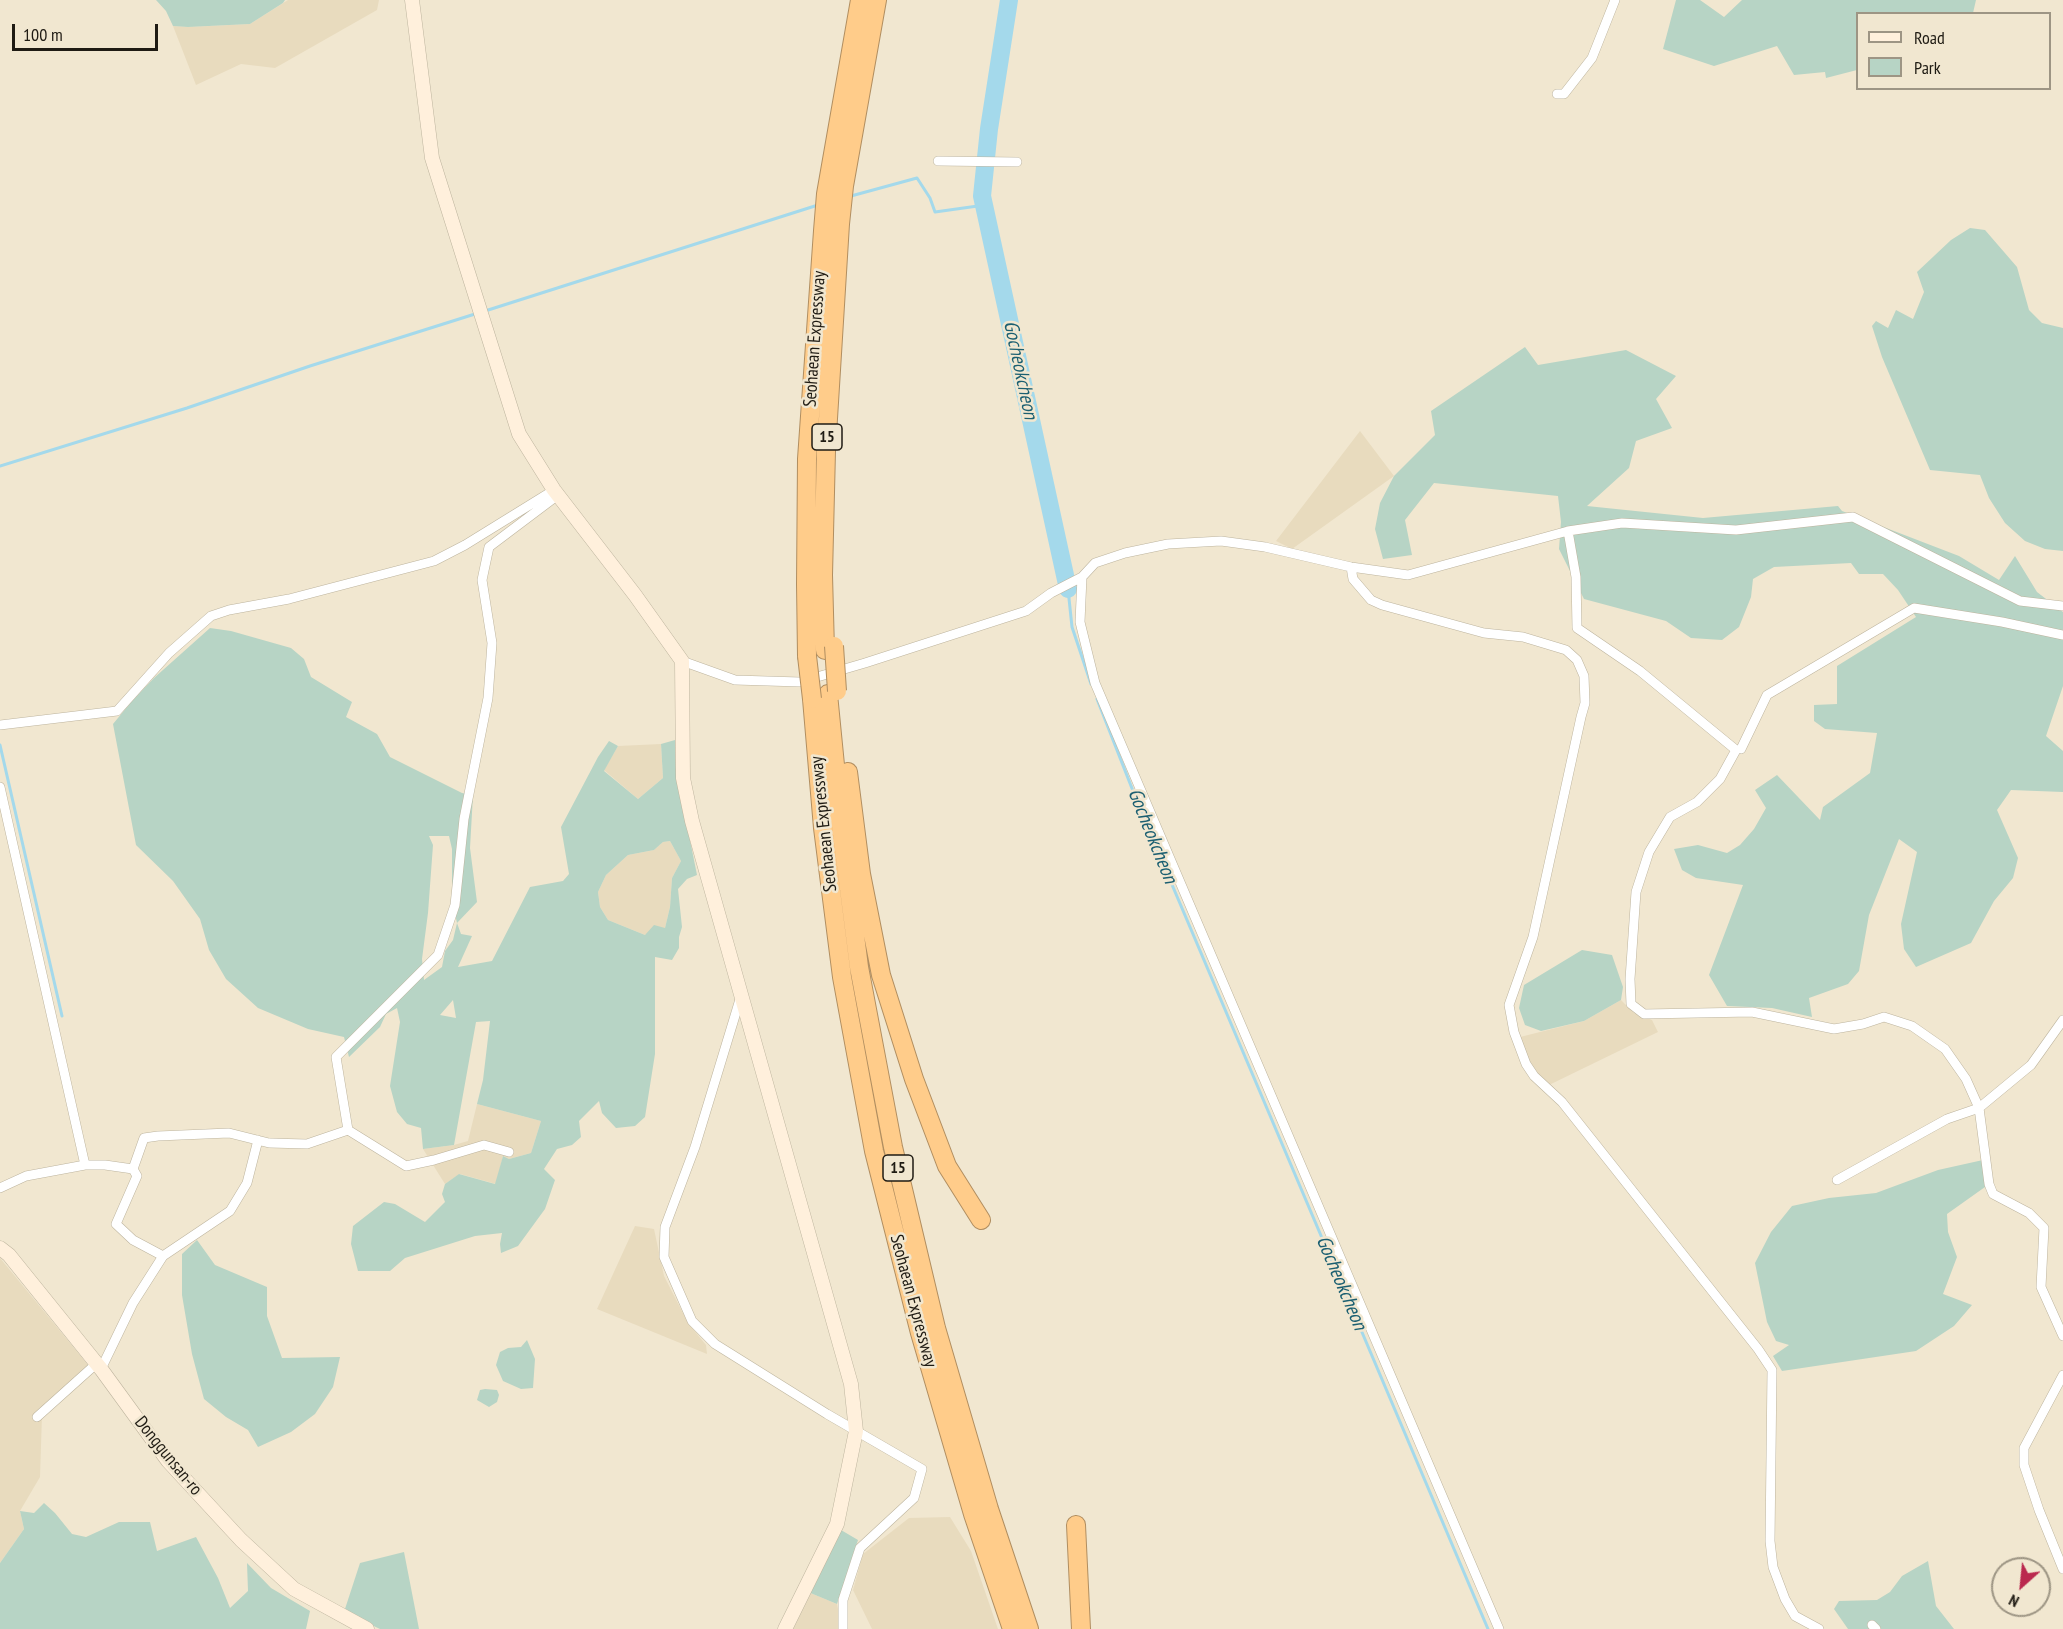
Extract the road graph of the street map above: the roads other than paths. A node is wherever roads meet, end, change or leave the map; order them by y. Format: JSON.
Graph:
{"nodes":[{"id":1,"x":412,"y":0,"type":"edge"},
{"id":2,"x":860,"y":0,"type":"edge"},
{"id":3,"x":877,"y":0,"type":"edge"},
{"id":4,"x":1615,"y":0,"type":"edge"},
{"id":5,"x":1557,"y":94,"type":"dead end"},
{"id":6,"x":938,"y":161,"type":"dead end"},
{"id":7,"x":1012,"y":161,"type":"dead end"},
{"id":8,"x":831,"y":228,"type":"junction"},
{"id":9,"x":556,"y":493,"type":"junction"},
{"id":10,"x":1568,"y":531,"type":"junction"},
{"id":11,"x":1351,"y":567,"type":"junction"},
{"id":12,"x":1079,"y":578,"type":"junction"},
{"id":13,"x":2063,"y":606,"type":"edge"},
{"id":14,"x":2063,"y":635,"type":"edge"},
{"id":15,"x":682,"y":661,"type":"junction"},
{"id":16,"x":826,"y":695,"type":"junction"},
{"id":17,"x":0,"y":725,"type":"edge"},
{"id":18,"x":1741,"y":749,"type":"dead end"},
{"id":19,"x":0,"y":787,"type":"edge"},
{"id":20,"x":741,"y":995,"type":"junction"},
{"id":21,"x":2063,"y":1020,"type":"edge"},
{"id":22,"x":1978,"y":1108,"type":"junction"},
{"id":23,"x":348,"y":1130,"type":"junction"},
{"id":24,"x":258,"y":1140,"type":"junction"},
{"id":25,"x":509,"y":1152,"type":"dead end"},
{"id":26,"x":85,"y":1165,"type":"junction"},
{"id":27,"x":133,"y":1169,"type":"junction"},
{"id":28,"x":1837,"y":1180,"type":"dead end"},
{"id":29,"x":0,"y":1188,"type":"edge"},
{"id":30,"x":981,"y":1220,"type":"dead end"},
{"id":31,"x":0,"y":1248,"type":"edge"},
{"id":32,"x":163,"y":1256,"type":"junction"},
{"id":33,"x":2063,"y":1336,"type":"edge"},
{"id":34,"x":99,"y":1367,"type":"junction"},
{"id":35,"x":2063,"y":1375,"type":"edge"},
{"id":36,"x":37,"y":1417,"type":"dead end"},
{"id":37,"x":856,"y":1431,"type":"junction"},
{"id":38,"x":1076,"y":1525,"type":"dead end"},
{"id":39,"x":2063,"y":1569,"type":"edge"},
{"id":40,"x":367,"y":1629,"type":"edge"},
{"id":41,"x":785,"y":1629,"type":"edge"},
{"id":42,"x":843,"y":1629,"type":"edge"},
{"id":43,"x":1012,"y":1629,"type":"edge"},
{"id":44,"x":1029,"y":1629,"type":"edge"},
{"id":45,"x":1081,"y":1629,"type":"edge"},
{"id":46,"x":1499,"y":1629,"type":"edge"},
{"id":47,"x":1820,"y":1629,"type":"edge"}],
"edges":[{"from":1,"to":9,"type":"street"},
{"from":2,"to":8,"type":"highway","name":"Seohaean Expressway","number":"15"},
{"from":3,"to":8,"type":"highway","name":"Seohaean Expressway","number":"15"},
{"from":4,"to":5,"type":"street"},
{"from":6,"to":7,"type":"street"},
{"from":8,"to":16,"type":"highway","name":"Seohaean Expressway","number":"15","bridge":true},
{"from":8,"to":16,"type":"highway","name":"Seohaean Expressway","number":"15","bridge":true},
{"from":9,"to":15,"type":"street"},
{"from":9,"to":17,"type":"street"},
{"from":9,"to":23,"type":"street"},
{"from":10,"to":11,"type":"street"},
{"from":10,"to":13,"type":"street"},
{"from":10,"to":22,"type":"street"},
{"from":11,"to":12,"type":"street"},
{"from":11,"to":47,"type":"street"},
{"from":12,"to":15,"type":"street"},
{"from":12,"to":46,"type":"street"},
{"from":14,"to":18,"type":"street"},
{"from":15,"to":20,"type":"street"},
{"from":16,"to":30,"type":"highway"},
{"from":16,"to":43,"type":"highway","name":"Seohaean Expressway","number":"15"},
{"from":16,"to":44,"type":"highway","name":"Seohaean Expressway","number":"15"},
{"from":19,"to":26,"type":"street"},
{"from":20,"to":37,"type":"street"},
{"from":20,"to":37,"type":"street"},
{"from":21,"to":22,"type":"street"},
{"from":22,"to":28,"type":"street"},
{"from":22,"to":33,"type":"street"},
{"from":23,"to":24,"type":"street"},
{"from":23,"to":25,"type":"street"},
{"from":24,"to":27,"type":"street"},
{"from":24,"to":32,"type":"street"},
{"from":26,"to":27,"type":"street"},
{"from":26,"to":29,"type":"street"},
{"from":27,"to":32,"type":"street"},
{"from":31,"to":34,"type":"street","name":"Donggunsan-ro"},
{"from":32,"to":34,"type":"street"},
{"from":34,"to":36,"type":"street"},
{"from":34,"to":40,"type":"street","name":"Donggunsan-ro"},
{"from":35,"to":39,"type":"street"},
{"from":37,"to":41,"type":"street"},
{"from":37,"to":42,"type":"street"},
{"from":38,"to":45,"type":"highway"}]}
